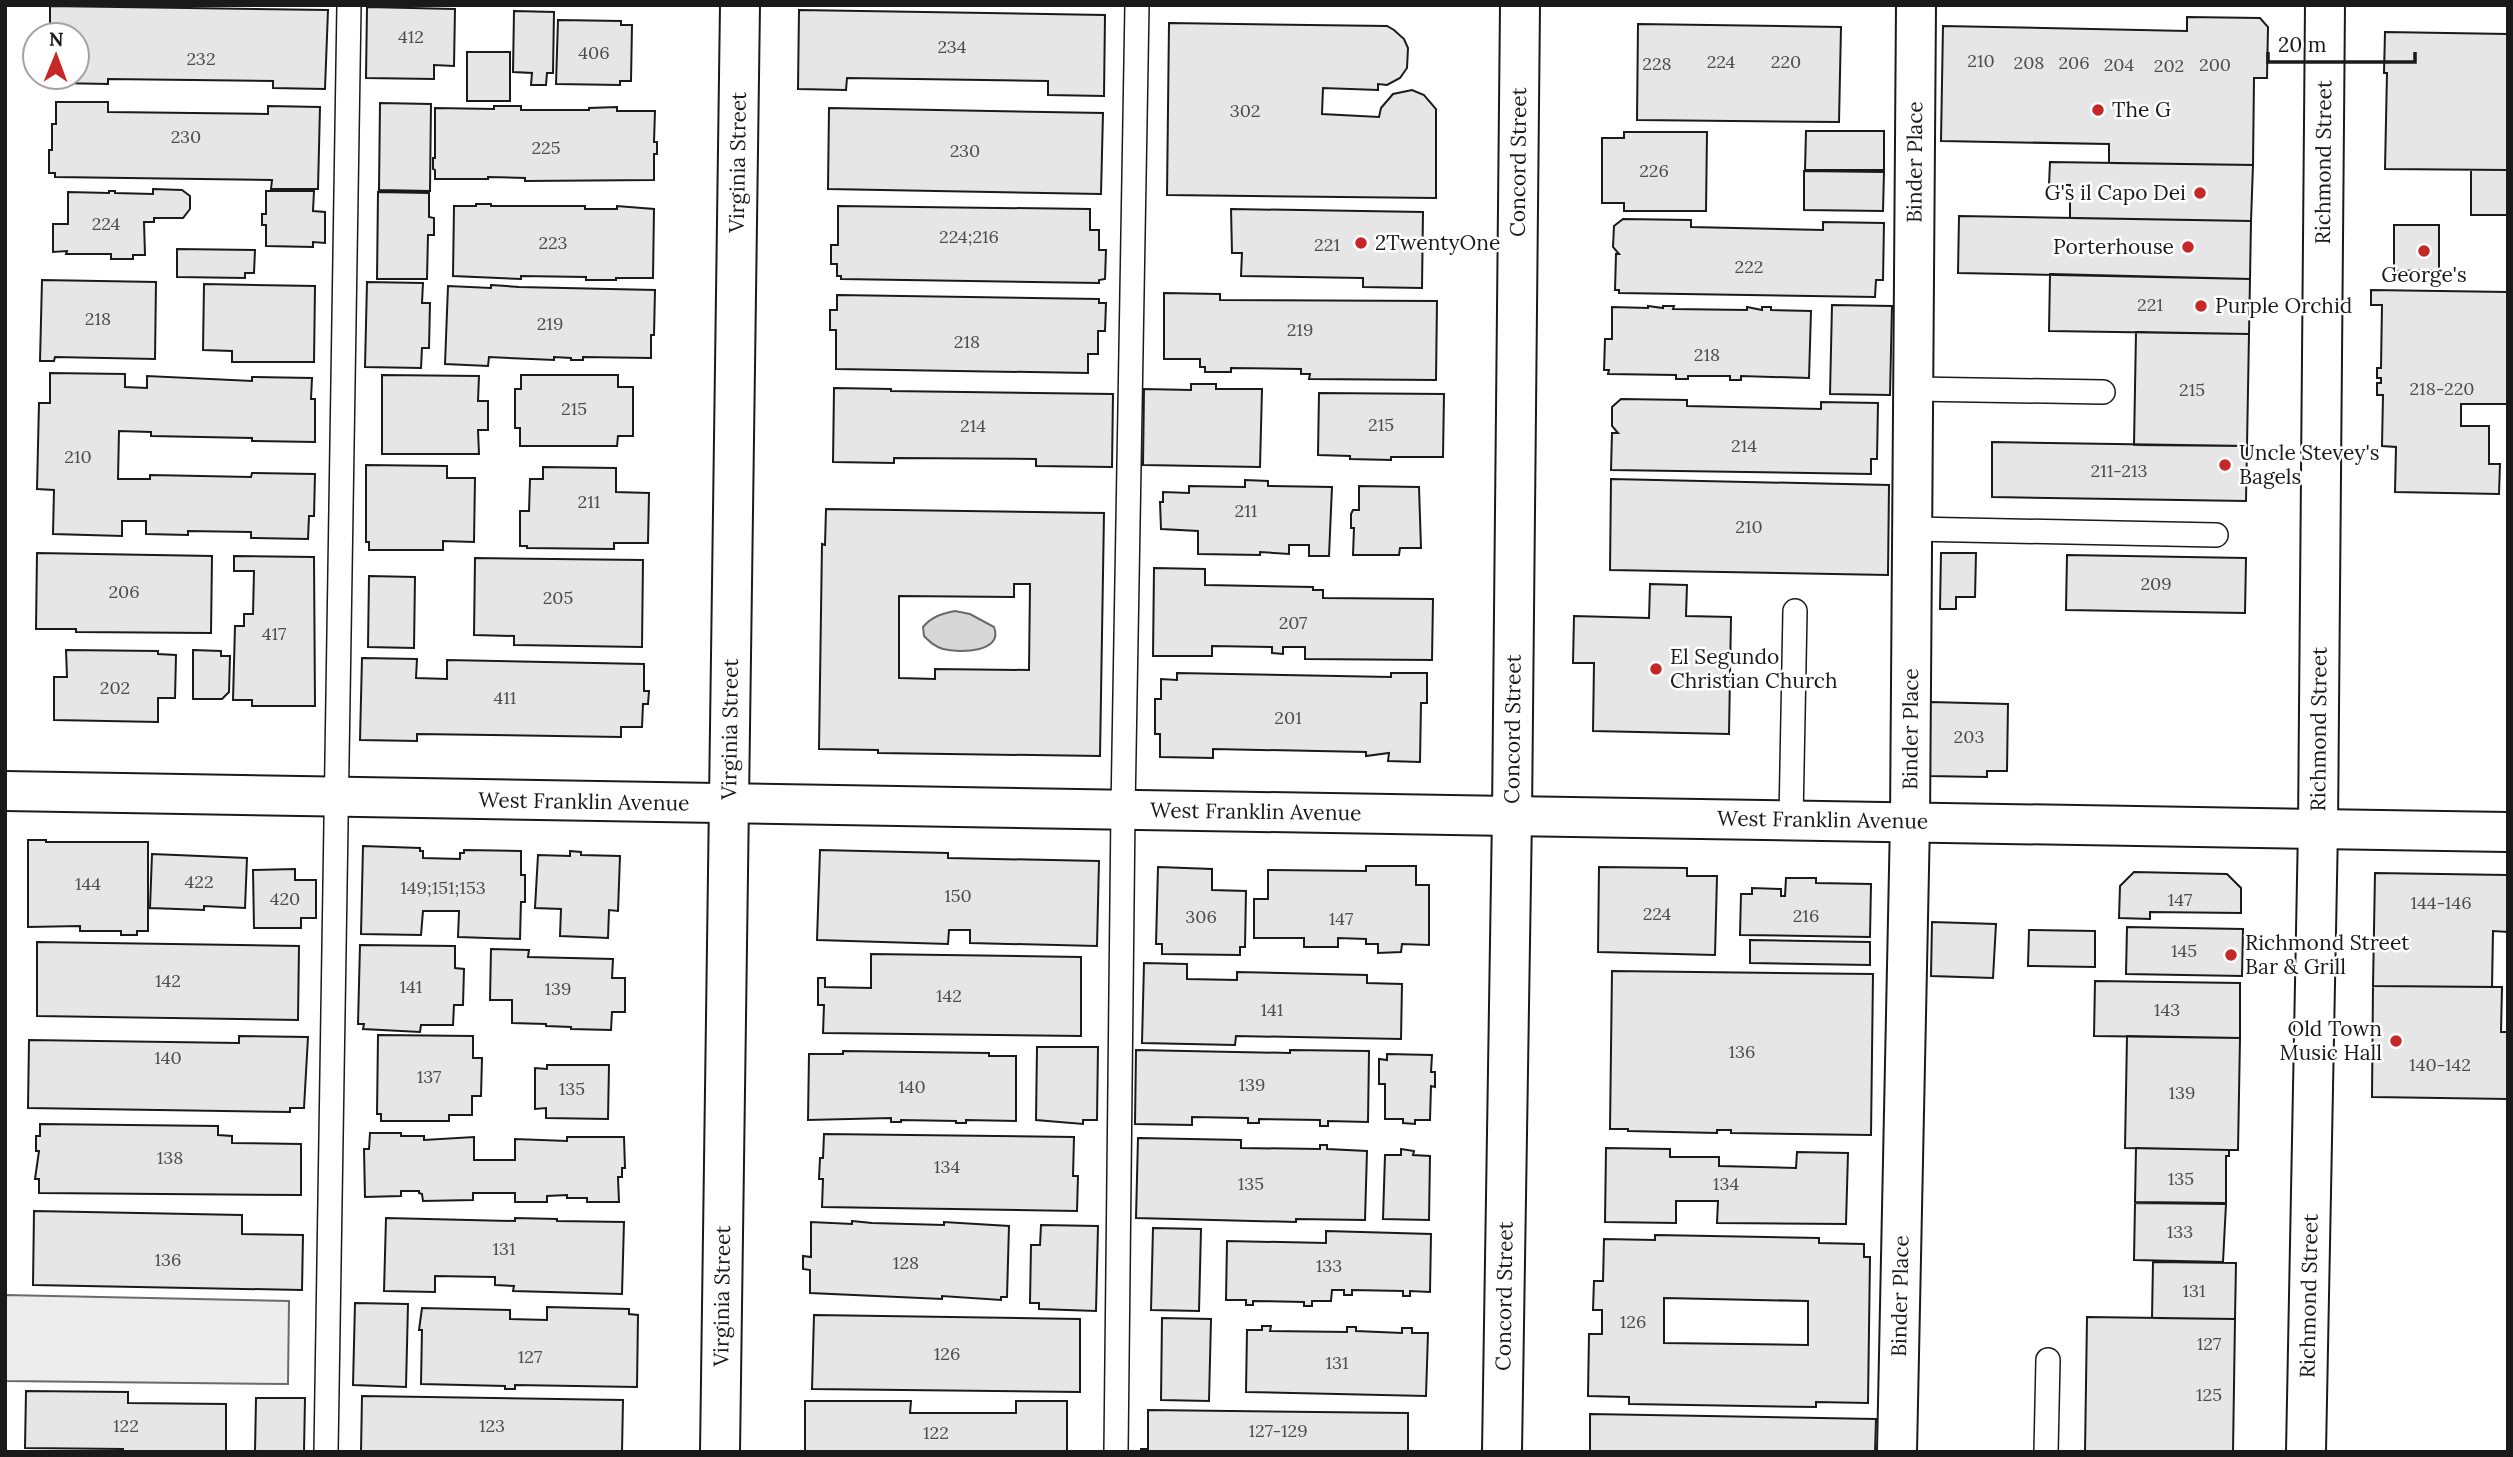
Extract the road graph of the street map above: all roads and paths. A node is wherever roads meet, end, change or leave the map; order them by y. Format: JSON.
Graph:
{"nodes":[{"id":1,"x":349,"y":5,"type":"edge"},
{"id":2,"x":740,"y":5,"type":"edge"},
{"id":3,"x":1137,"y":5,"type":"edge"},
{"id":4,"x":1520,"y":5,"type":"edge"},
{"id":5,"x":1916,"y":5,"type":"edge"},
{"id":6,"x":2325,"y":5,"type":"edge"},
{"id":7,"x":1914,"y":389,"type":"junction"},
{"id":8,"x":2103,"y":392,"type":"dead end"},
{"id":9,"x":1913,"y":528,"type":"junction"},
{"id":10,"x":2216,"y":535,"type":"dead end"},
{"id":11,"x":1795,"y":611,"type":"dead end"},
{"id":12,"x":5,"y":791,"type":"edge"},
{"id":13,"x":335,"y":798,"type":"junction"},
{"id":14,"x":730,"y":804,"type":"junction"},
{"id":15,"x":1123,"y":810,"type":"junction"},
{"id":16,"x":1513,"y":815,"type":"junction"},
{"id":17,"x":1791,"y":819,"type":"junction"},
{"id":18,"x":1910,"y":821,"type":"junction"},
{"id":19,"x":2318,"y":828,"type":"junction"},
{"id":20,"x":2508,"y":832,"type":"edge"},
{"id":21,"x":2048,"y":1360,"type":"dead end"},
{"id":22,"x":326,"y":1452,"type":"edge"},
{"id":23,"x":720,"y":1452,"type":"edge"},
{"id":24,"x":1116,"y":1452,"type":"edge"},
{"id":25,"x":1502,"y":1452,"type":"edge"},
{"id":26,"x":1897,"y":1452,"type":"edge"},
{"id":27,"x":2046,"y":1452,"type":"edge"},
{"id":28,"x":2306,"y":1452,"type":"edge"}],
"edges":[{"from":1,"to":13,"type":"lane"},
{"from":2,"to":14,"type":"street","name":"Virginia Street"},
{"from":3,"to":15,"type":"lane"},
{"from":4,"to":16,"type":"street","name":"Concord Street"},
{"from":5,"to":7,"type":"street","name":"Binder Place"},
{"from":6,"to":19,"type":"street","name":"Richmond Street"},
{"from":7,"to":8,"type":"lane"},
{"from":7,"to":9,"type":"street","name":"Binder Place"},
{"from":9,"to":10,"type":"lane"},
{"from":9,"to":18,"type":"street","name":"Binder Place"},
{"from":11,"to":17,"type":"lane"},
{"from":12,"to":13,"type":"street","name":"West Franklin Avenue"},
{"from":13,"to":14,"type":"street","name":"West Franklin Avenue"},
{"from":13,"to":22,"type":"lane"},
{"from":14,"to":15,"type":"street","name":"West Franklin Avenue"},
{"from":14,"to":23,"type":"street","name":"Virginia Street"},
{"from":15,"to":16,"type":"street","name":"West Franklin Avenue"},
{"from":15,"to":24,"type":"lane"},
{"from":16,"to":17,"type":"street","name":"West Franklin Avenue"},
{"from":16,"to":25,"type":"street","name":"Concord Street"},
{"from":17,"to":18,"type":"street","name":"West Franklin Avenue"},
{"from":18,"to":19,"type":"street","name":"West Franklin Avenue"},
{"from":18,"to":26,"type":"street","name":"Binder Place"},
{"from":19,"to":20,"type":"street","name":"West Franklin Avenue"},
{"from":19,"to":28,"type":"street","name":"Richmond Street"},
{"from":21,"to":27,"type":"lane"}]}
